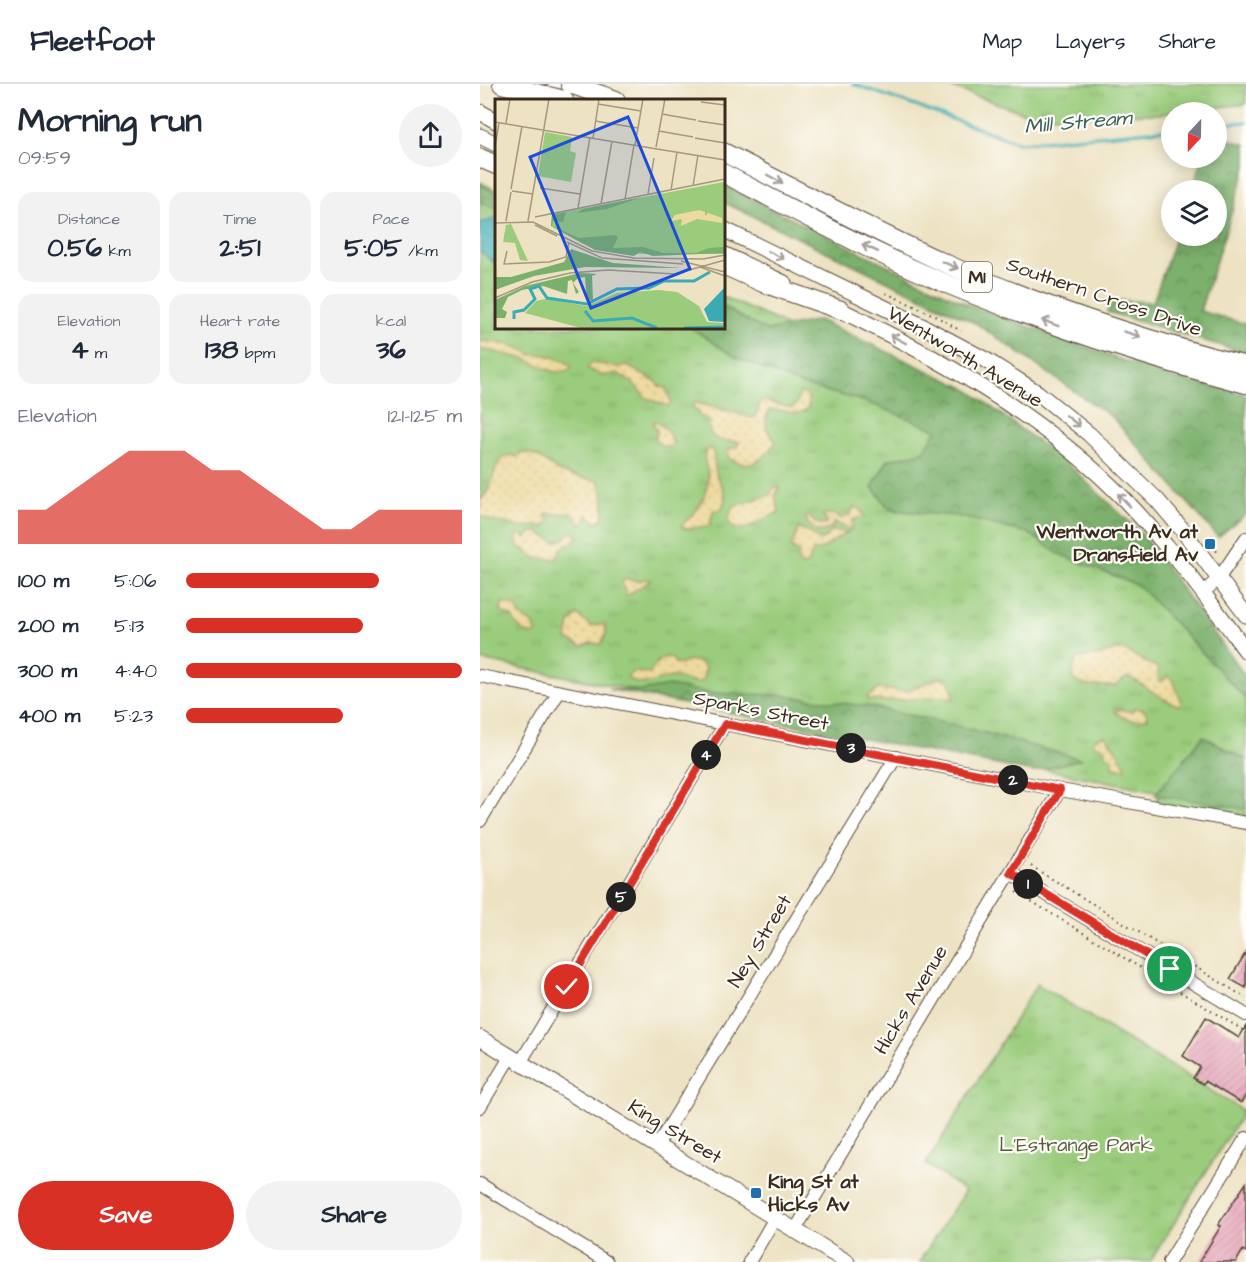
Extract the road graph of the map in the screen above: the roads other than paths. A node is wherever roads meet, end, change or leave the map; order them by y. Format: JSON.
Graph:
{"nodes":[{"id":1,"x":502,"y":84,"type":"edge"},
{"id":2,"x":570,"y":84,"type":"edge"},
{"id":3,"x":560,"y":99,"type":"edge"},
{"id":4,"x":613,"y":99,"type":"edge"},
{"id":5,"x":480,"y":112,"type":"edge"},
{"id":6,"x":495,"y":120,"type":"edge"},
{"id":7,"x":480,"y":136,"type":"edge"},
{"id":8,"x":495,"y":144,"type":"edge"},
{"id":9,"x":724,"y":153,"type":"edge"},
{"id":10,"x":480,"y":158,"type":"edge"},
{"id":11,"x":495,"y":165,"type":"edge"},
{"id":12,"x":724,"y":174,"type":"edge"},
{"id":13,"x":724,"y":229,"type":"edge"},
{"id":14,"x":724,"y":254,"type":"edge"},
{"id":15,"x":724,"y":265,"type":"edge"},
{"id":16,"x":841,"y":310,"type":"junction"},
{"id":17,"x":1246,"y":366,"type":"edge"},
{"id":18,"x":1246,"y":384,"type":"edge"},
{"id":19,"x":1246,"y":538,"type":"edge"},
{"id":20,"x":1219,"y":578,"type":"junction"},
{"id":21,"x":1203,"y":593,"type":"junction"},
{"id":22,"x":1246,"y":615,"type":"edge"},
{"id":23,"x":1246,"y":651,"type":"edge"},
{"id":24,"x":480,"y":676,"type":"edge"},
{"id":25,"x":559,"y":692,"type":"junction"},
{"id":26,"x":725,"y":724,"type":"junction"},
{"id":27,"x":896,"y":757,"type":"junction"},
{"id":28,"x":1060,"y":790,"type":"junction"},
{"id":29,"x":480,"y":821,"type":"edge"},
{"id":30,"x":1246,"y":823,"type":"edge"},
{"id":31,"x":1011,"y":873,"type":"junction"},
{"id":32,"x":1246,"y":1015,"type":"edge"},
{"id":33,"x":480,"y":1038,"type":"edge"},
{"id":34,"x":515,"y":1060,"type":"junction"},
{"id":35,"x":480,"y":1107,"type":"edge"},
{"id":36,"x":1246,"y":1138,"type":"edge"},
{"id":37,"x":657,"y":1146,"type":"junction"},
{"id":38,"x":480,"y":1184,"type":"edge"},
{"id":39,"x":775,"y":1218,"type":"junction"},
{"id":40,"x":795,"y":1230,"type":"junction"},
{"id":41,"x":607,"y":1262,"type":"edge"},
{"id":42,"x":749,"y":1262,"type":"edge"},
{"id":43,"x":847,"y":1262,"type":"edge"},
{"id":44,"x":1169,"y":1262,"type":"edge"}],
"edges":[{"from":1,"to":3,"type":"highway"},
{"from":2,"to":4,"type":"highway"},
{"from":5,"to":6,"type":"main road"},
{"from":7,"to":8,"type":"main road"},
{"from":9,"to":17,"type":"highway","name":"Southern Cross Drive","number":"M1","one_way":true},
{"from":10,"to":11,"type":"highway"},
{"from":18,"to":12,"type":"highway","name":"Southern Cross Drive","number":"M1","one_way":true},
{"from":13,"to":20,"type":"main road","name":"Wentworth Avenue","one_way":true},
{"from":14,"to":16,"type":"main road","name":"Wentworth Avenue"},
{"from":15,"to":16,"type":"highway"},
{"from":21,"to":16,"type":"main road","name":"Wentworth Avenue","one_way":true},
{"from":19,"to":20,"type":"street"},
{"from":20,"to":21,"type":"street"},
{"from":20,"to":22,"type":"main road","name":"Wentworth Avenue"},
{"from":21,"to":23,"type":"main road","name":"Wentworth Avenue"},
{"from":24,"to":25,"type":"street","name":"Sparks Street"},
{"from":25,"to":26,"type":"street","name":"Sparks Street"},
{"from":25,"to":29,"type":"street"},
{"from":26,"to":27,"type":"street","name":"Sparks Street"},
{"from":26,"to":34,"type":"street"},
{"from":27,"to":28,"type":"street","name":"Sparks Street"},
{"from":27,"to":37,"type":"street","name":"Ney Street"},
{"from":28,"to":30,"type":"street","name":"Sparks Street"},
{"from":28,"to":31,"type":"street","name":"Hicks Avenue"},
{"from":31,"to":32,"type":"street"},
{"from":31,"to":40,"type":"street","name":"Hicks Avenue"},
{"from":33,"to":34,"type":"main road","name":"King Street"},
{"from":34,"to":35,"type":"street"},
{"from":34,"to":37,"type":"main road","name":"King Street"},
{"from":36,"to":44,"type":"street"},
{"from":37,"to":39,"type":"main road","name":"King Street"},
{"from":38,"to":41,"type":"street"},
{"from":39,"to":40,"type":"main road","name":"King Street"},
{"from":39,"to":42,"type":"street"},
{"from":40,"to":43,"type":"main road","name":"King Street"}]}
